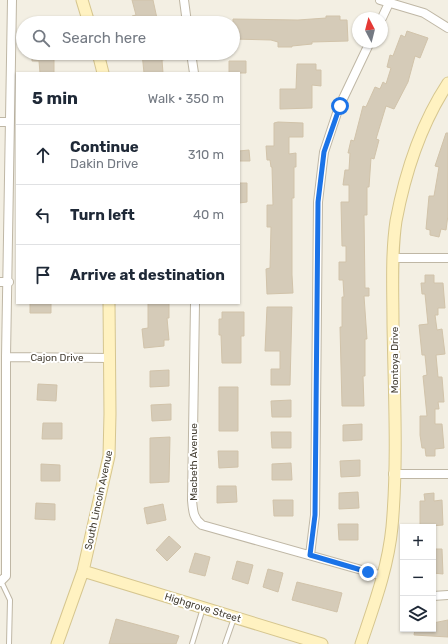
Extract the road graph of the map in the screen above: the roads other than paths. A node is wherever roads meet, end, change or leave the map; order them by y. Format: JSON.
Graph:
{"nodes":[{"id":1,"x":12,"y":0,"type":"edge"},
{"id":2,"x":82,"y":0,"type":"edge"},
{"id":3,"x":184,"y":0,"type":"edge"},
{"id":4,"x":380,"y":0,"type":"edge"},
{"id":5,"x":389,"y":3,"type":"junction"},
{"id":6,"x":385,"y":12,"type":"edge"},
{"id":7,"x":87,"y":16,"type":"edge"},
{"id":8,"x":186,"y":16,"type":"edge"},
{"id":9,"x":448,"y":28,"type":"edge"},
{"id":10,"x":367,"y":48,"type":"edge"},
{"id":11,"x":100,"y":60,"type":"edge"},
{"id":12,"x":192,"y":60,"type":"edge"},
{"id":13,"x":103,"y":72,"type":"edge"},
{"id":14,"x":194,"y":72,"type":"edge"},
{"id":15,"x":448,"y":83,"type":"edge"},
{"id":16,"x":0,"y":122,"type":"edge"},
{"id":17,"x":10,"y":122,"type":"junction"},
{"id":18,"x":393,"y":258,"type":"junction"},
{"id":19,"x":448,"y":258,"type":"edge"},
{"id":20,"x":4,"y":282,"type":"edge"},
{"id":21,"x":109,"y":304,"type":"edge"},
{"id":22,"x":195,"y":304,"type":"edge"},
{"id":23,"x":6,"y":357,"type":"junction"},
{"id":24,"x":109,"y":358,"type":"junction"},
{"id":25,"x":3,"y":437,"type":"edge"},
{"id":26,"x":394,"y":474,"type":"junction"},
{"id":27,"x":448,"y":474,"type":"edge"},
{"id":28,"x":310,"y":555,"type":"junction"},
{"id":29,"x":83,"y":571,"type":"junction"},
{"id":30,"x":383,"y":576,"type":"junction"},
{"id":31,"x":1,"y":582,"type":"edge"},
{"id":32,"x":448,"y":595,"type":"edge"},
{"id":33,"x":436,"y":596,"type":"edge"},
{"id":34,"x":203,"y":607,"type":"junction"},
{"id":35,"x":234,"y":617,"type":"junction"},
{"id":36,"x":9,"y":644,"type":"edge"},
{"id":37,"x":57,"y":644,"type":"edge"},
{"id":38,"x":192,"y":644,"type":"edge"},
{"id":39,"x":226,"y":644,"type":"edge"},
{"id":40,"x":322,"y":644,"type":"edge"},
{"id":41,"x":362,"y":644,"type":"edge"}],
"edges":[{"from":1,"to":17,"type":"street"},
{"from":2,"to":7,"type":"street"},
{"from":3,"to":8,"type":"street"},
{"from":4,"to":5,"type":"street"},
{"from":5,"to":6,"type":"street"},
{"from":5,"to":9,"type":"street"},
{"from":10,"to":28,"type":"street"},
{"from":11,"to":13,"type":"street"},
{"from":12,"to":14,"type":"street"},
{"from":15,"to":18,"type":"street","name":"Montoya Drive"},
{"from":16,"to":17,"type":"street"},
{"from":17,"to":20,"type":"street"},
{"from":18,"to":19,"type":"street"},
{"from":18,"to":26,"type":"street","name":"Montoya Drive"},
{"from":20,"to":23,"type":"street"},
{"from":21,"to":24,"type":"street","name":"South Lincoln Avenue"},
{"from":22,"to":28,"type":"street","name":"Macbeth Avenue"},
{"from":23,"to":24,"type":"street","name":"Cajon Drive"},
{"from":23,"to":25,"type":"street"},
{"from":24,"to":29,"type":"street","name":"South Lincoln Avenue"},
{"from":25,"to":31,"type":"street"},
{"from":26,"to":27,"type":"street"},
{"from":26,"to":30,"type":"street","name":"Montoya Drive"},
{"from":28,"to":30,"type":"street","name":"Macbeth Avenue"},
{"from":29,"to":34,"type":"street","name":"Highgrove Street"},
{"from":29,"to":37,"type":"street","name":"South Lincoln Avenue"},
{"from":30,"to":41,"type":"street","name":"Montoya Drive"},
{"from":31,"to":36,"type":"lane"},
{"from":32,"to":33,"type":"street"},
{"from":34,"to":35,"type":"street","name":"Highgrove Street"},
{"from":34,"to":38,"type":"lane"},
{"from":35,"to":39,"type":"lane"},
{"from":35,"to":40,"type":"street","name":"Highgrove Street"}]}
